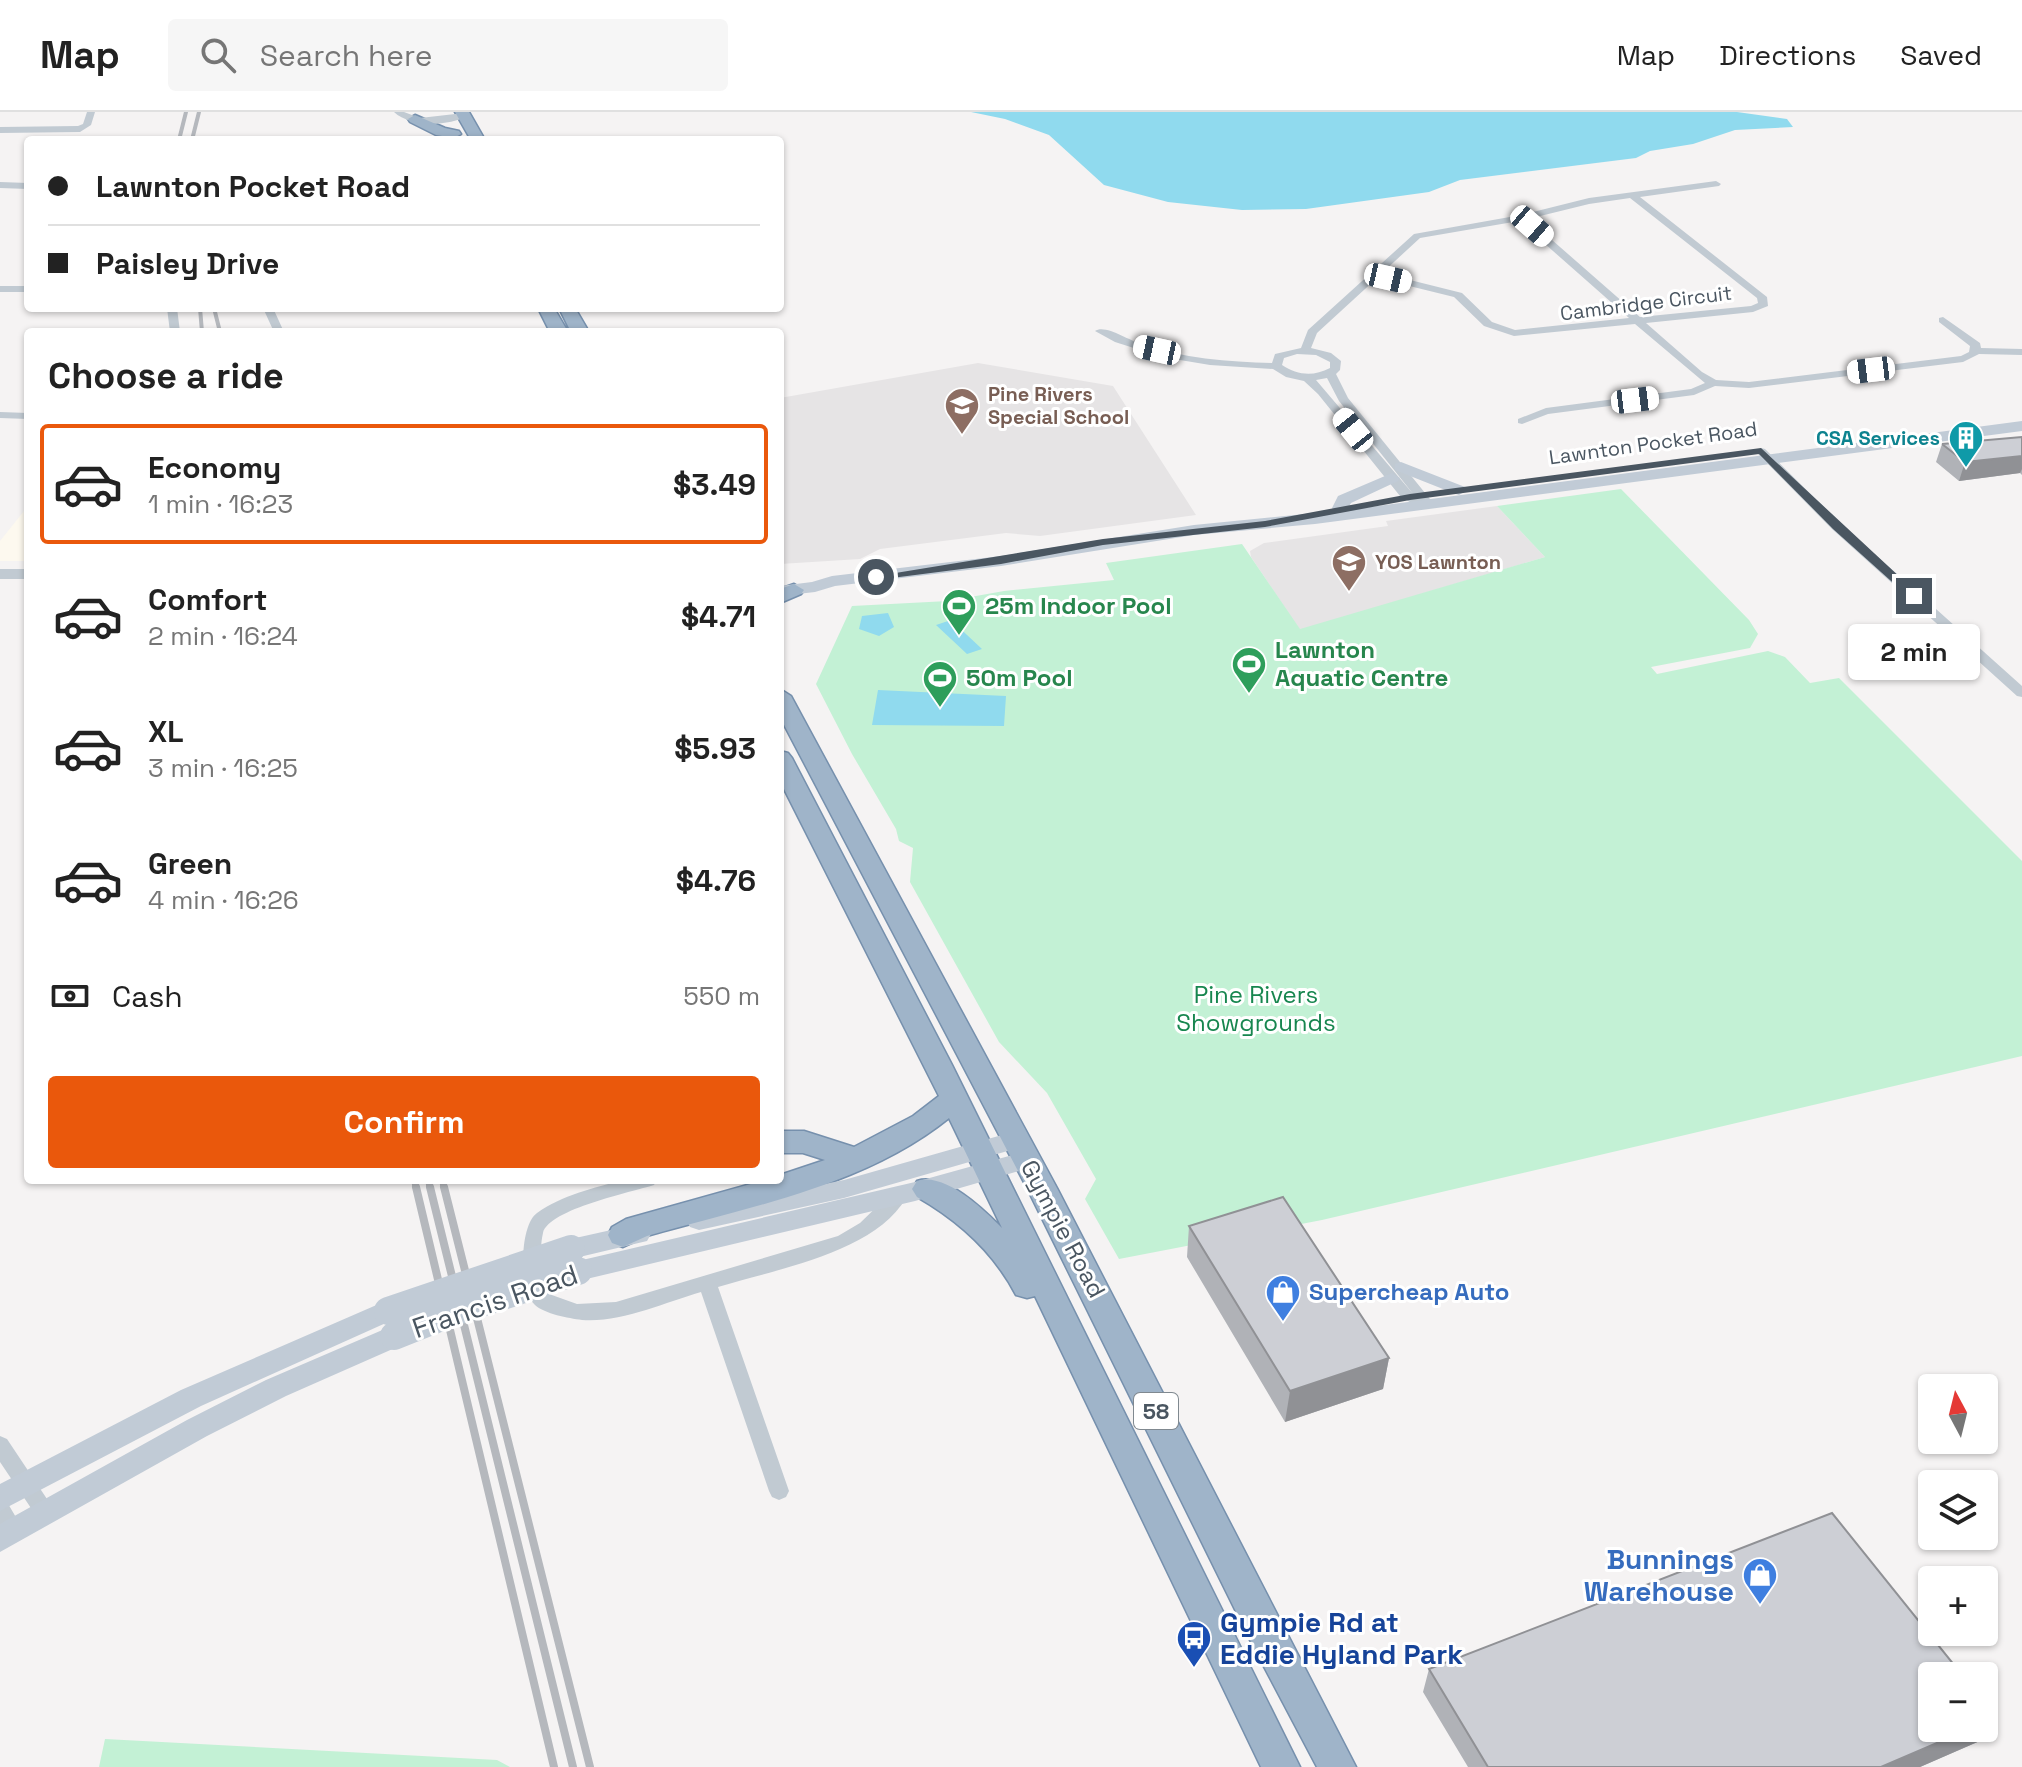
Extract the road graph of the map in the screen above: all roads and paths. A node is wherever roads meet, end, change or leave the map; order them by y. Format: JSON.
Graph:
{"nodes":[{"id":1,"x":91,"y":112,"type":"edge"},
{"id":2,"x":399,"y":112,"type":"edge"},
{"id":3,"x":463,"y":114,"type":"edge"},
{"id":4,"x":443,"y":115,"type":"edge"},
{"id":5,"x":415,"y":119,"type":"junction"},
{"id":6,"x":0,"y":130,"type":"edge"},
{"id":7,"x":452,"y":136,"type":"edge"},
{"id":8,"x":454,"y":136,"type":"edge"},
{"id":9,"x":476,"y":136,"type":"edge"},
{"id":10,"x":1716,"y":184,"type":"dead end"},
{"id":11,"x":0,"y":185,"type":"edge"},
{"id":12,"x":24,"y":186,"type":"edge"},
{"id":13,"x":1632,"y":195,"type":"junction"},
{"id":14,"x":1521,"y":218,"type":"junction"},
{"id":15,"x":1374,"y":274,"type":"junction"},
{"id":16,"x":0,"y":289,"type":"edge"},
{"id":17,"x":24,"y":289,"type":"edge"},
{"id":18,"x":1943,"y":320,"type":"dead end"},
{"id":19,"x":1640,"y":322,"type":"junction"},
{"id":20,"x":1100,"y":331,"type":"dead end"},
{"id":21,"x":1305,"y":351,"type":"junction"},
{"id":22,"x":1976,"y":351,"type":"junction"},
{"id":23,"x":2022,"y":352,"type":"edge"},
{"id":24,"x":1276,"y":366,"type":"junction"},
{"id":25,"x":1330,"y":374,"type":"junction"},
{"id":26,"x":1307,"y":378,"type":"junction"},
{"id":27,"x":1713,"y":383,"type":"junction"},
{"id":28,"x":0,"y":415,"type":"edge"},
{"id":29,"x":24,"y":416,"type":"edge"},
{"id":30,"x":2022,"y":416,"type":"edge"},
{"id":31,"x":1522,"y":421,"type":"dead end"},
{"id":32,"x":2022,"y":426,"type":"edge"},
{"id":33,"x":1766,"y":455,"type":"junction"},
{"id":34,"x":1396,"y":472,"type":"junction"},
{"id":35,"x":1459,"y":490,"type":"junction"},
{"id":36,"x":1421,"y":500,"type":"junction"},
{"id":37,"x":1340,"y":508,"type":"junction"},
{"id":38,"x":1290,"y":520,"type":"junction"},
{"id":39,"x":0,"y":574,"type":"edge"},
{"id":40,"x":24,"y":574,"type":"edge"},
{"id":41,"x":785,"y":586,"type":"edge"},
{"id":42,"x":2022,"y":693,"type":"edge"},
{"id":43,"x":784,"y":704,"type":"edge"},
{"id":44,"x":784,"y":766,"type":"edge"},
{"id":45,"x":954,"y":1099,"type":"junction"},
{"id":46,"x":784,"y":1142,"type":"edge"},
{"id":47,"x":1021,"y":1150,"type":"junction"},
{"id":48,"x":857,"y":1159,"type":"junction"},
{"id":49,"x":984,"y":1161,"type":"junction"},
{"id":50,"x":784,"y":1182,"type":"edge"},
{"id":51,"x":633,"y":1184,"type":"edge"},
{"id":52,"x":776,"y":1184,"type":"edge"},
{"id":53,"x":927,"y":1189,"type":"junction"},
{"id":54,"x":897,"y":1198,"type":"junction"},
{"id":55,"x":623,"y":1235,"type":"junction"},
{"id":56,"x":575,"y":1260,"type":"junction"},
{"id":57,"x":707,"y":1283,"type":"junction"},
{"id":58,"x":1054,"y":1306,"type":"junction"},
{"id":59,"x":391,"y":1324,"type":"junction"},
{"id":60,"x":0,"y":1445,"type":"edge"},
{"id":61,"x":28,"y":1483,"type":"junction"},
{"id":62,"x":779,"y":1491,"type":"dead end"},
{"id":63,"x":0,"y":1499,"type":"edge"},
{"id":64,"x":46,"y":1514,"type":"junction"},
{"id":65,"x":4,"y":1526,"type":"edge"},
{"id":66,"x":1281,"y":1767,"type":"edge"},
{"id":67,"x":1337,"y":1767,"type":"edge"}],
"edges":[{"from":1,"to":6,"type":"street"},
{"from":2,"to":4,"type":"street"},
{"from":2,"to":5,"type":"street"},
{"from":3,"to":4,"type":"street"},
{"from":3,"to":9,"type":"highway"},
{"from":4,"to":5,"type":"street"},
{"from":4,"to":8,"type":"highway"},
{"from":5,"to":7,"type":"highway"},
{"from":10,"to":13,"type":"street"},
{"from":11,"to":12,"type":"street"},
{"from":13,"to":14,"type":"street"},
{"from":13,"to":19,"type":"street","name":"Cambridge Circuit"},
{"from":14,"to":15,"type":"street"},
{"from":14,"to":19,"type":"street"},
{"from":15,"to":19,"type":"street","name":"Cambridge Circuit"},
{"from":15,"to":21,"type":"street"},
{"from":16,"to":17,"type":"street"},
{"from":18,"to":22,"type":"street"},
{"from":19,"to":27,"type":"street"},
{"from":20,"to":24,"type":"street"},
{"from":21,"to":24,"type":"street"},
{"from":21,"to":25,"type":"street"},
{"from":22,"to":23,"type":"street"},
{"from":22,"to":27,"type":"street"},
{"from":24,"to":26,"type":"street"},
{"from":25,"to":26,"type":"street"},
{"from":25,"to":34,"type":"street"},
{"from":26,"to":34,"type":"street"},
{"from":27,"to":31,"type":"street"},
{"from":28,"to":29,"type":"street"},
{"from":30,"to":33,"type":"main road","name":"Lawnton Pocket Road"},
{"from":32,"to":33,"type":"main road","name":"Lawnton Pocket Road"},
{"from":33,"to":35,"type":"main road","name":"Lawnton Pocket Road"},
{"from":33,"to":36,"type":"main road","name":"Lawnton Pocket Road"},
{"from":33,"to":42,"type":"street"},
{"from":34,"to":35,"type":"main road"},
{"from":34,"to":36,"type":"street"},
{"from":34,"to":37,"type":"main road"},
{"from":35,"to":36,"type":"main road","name":"Lawnton Pocket Road"},
{"from":36,"to":37,"type":"main road","name":"Lawnton Pocket Road"},
{"from":36,"to":38,"type":"main road","name":"Lawnton Pocket Road"},
{"from":37,"to":38,"type":"main road","name":"Lawnton Pocket Road"},
{"from":38,"to":41,"type":"main road","name":"Lawnton Pocket Road"},
{"from":39,"to":40,"type":"street"},
{"from":43,"to":47,"type":"highway","name":"Gympie Road","number":"58"},
{"from":44,"to":45,"type":"highway","name":"Gympie Road","number":"58"},
{"from":45,"to":48,"type":"highway"},
{"from":45,"to":49,"type":"highway","name":"Gympie Road","number":"58"},
{"from":46,"to":48,"type":"highway"},
{"from":47,"to":49,"type":"main road","name":"Francis Road"},
{"from":47,"to":67,"type":"highway","name":"Gympie Road","number":"58"},
{"from":48,"to":50,"type":"highway"},
{"from":49,"to":53,"type":"main road","name":"Francis Road"},
{"from":49,"to":55,"type":"main road","name":"Francis Road"},
{"from":49,"to":58,"type":"highway","name":"Gympie Road","number":"58"},
{"from":51,"to":57,"type":"street"},
{"from":52,"to":55,"type":"highway"},
{"from":53,"to":54,"type":"main road","name":"Francis Road"},
{"from":53,"to":58,"type":"highway"},
{"from":54,"to":56,"type":"main road","name":"Francis Road"},
{"from":54,"to":57,"type":"street"},
{"from":55,"to":56,"type":"main road","name":"Francis Road"},
{"from":56,"to":59,"type":"main road","name":"Francis Road","bridge":true},
{"from":57,"to":62,"type":"street"},
{"from":58,"to":66,"type":"highway","name":"Gympie Road","number":"58"},
{"from":59,"to":61,"type":"main road","name":"Francis Road"},
{"from":59,"to":64,"type":"main road","name":"Francis Road"},
{"from":60,"to":61,"type":"street"},
{"from":61,"to":63,"type":"main road","name":"Francis Road"},
{"from":61,"to":64,"type":"street"},
{"from":64,"to":65,"type":"main road","name":"Francis Road"}]}
